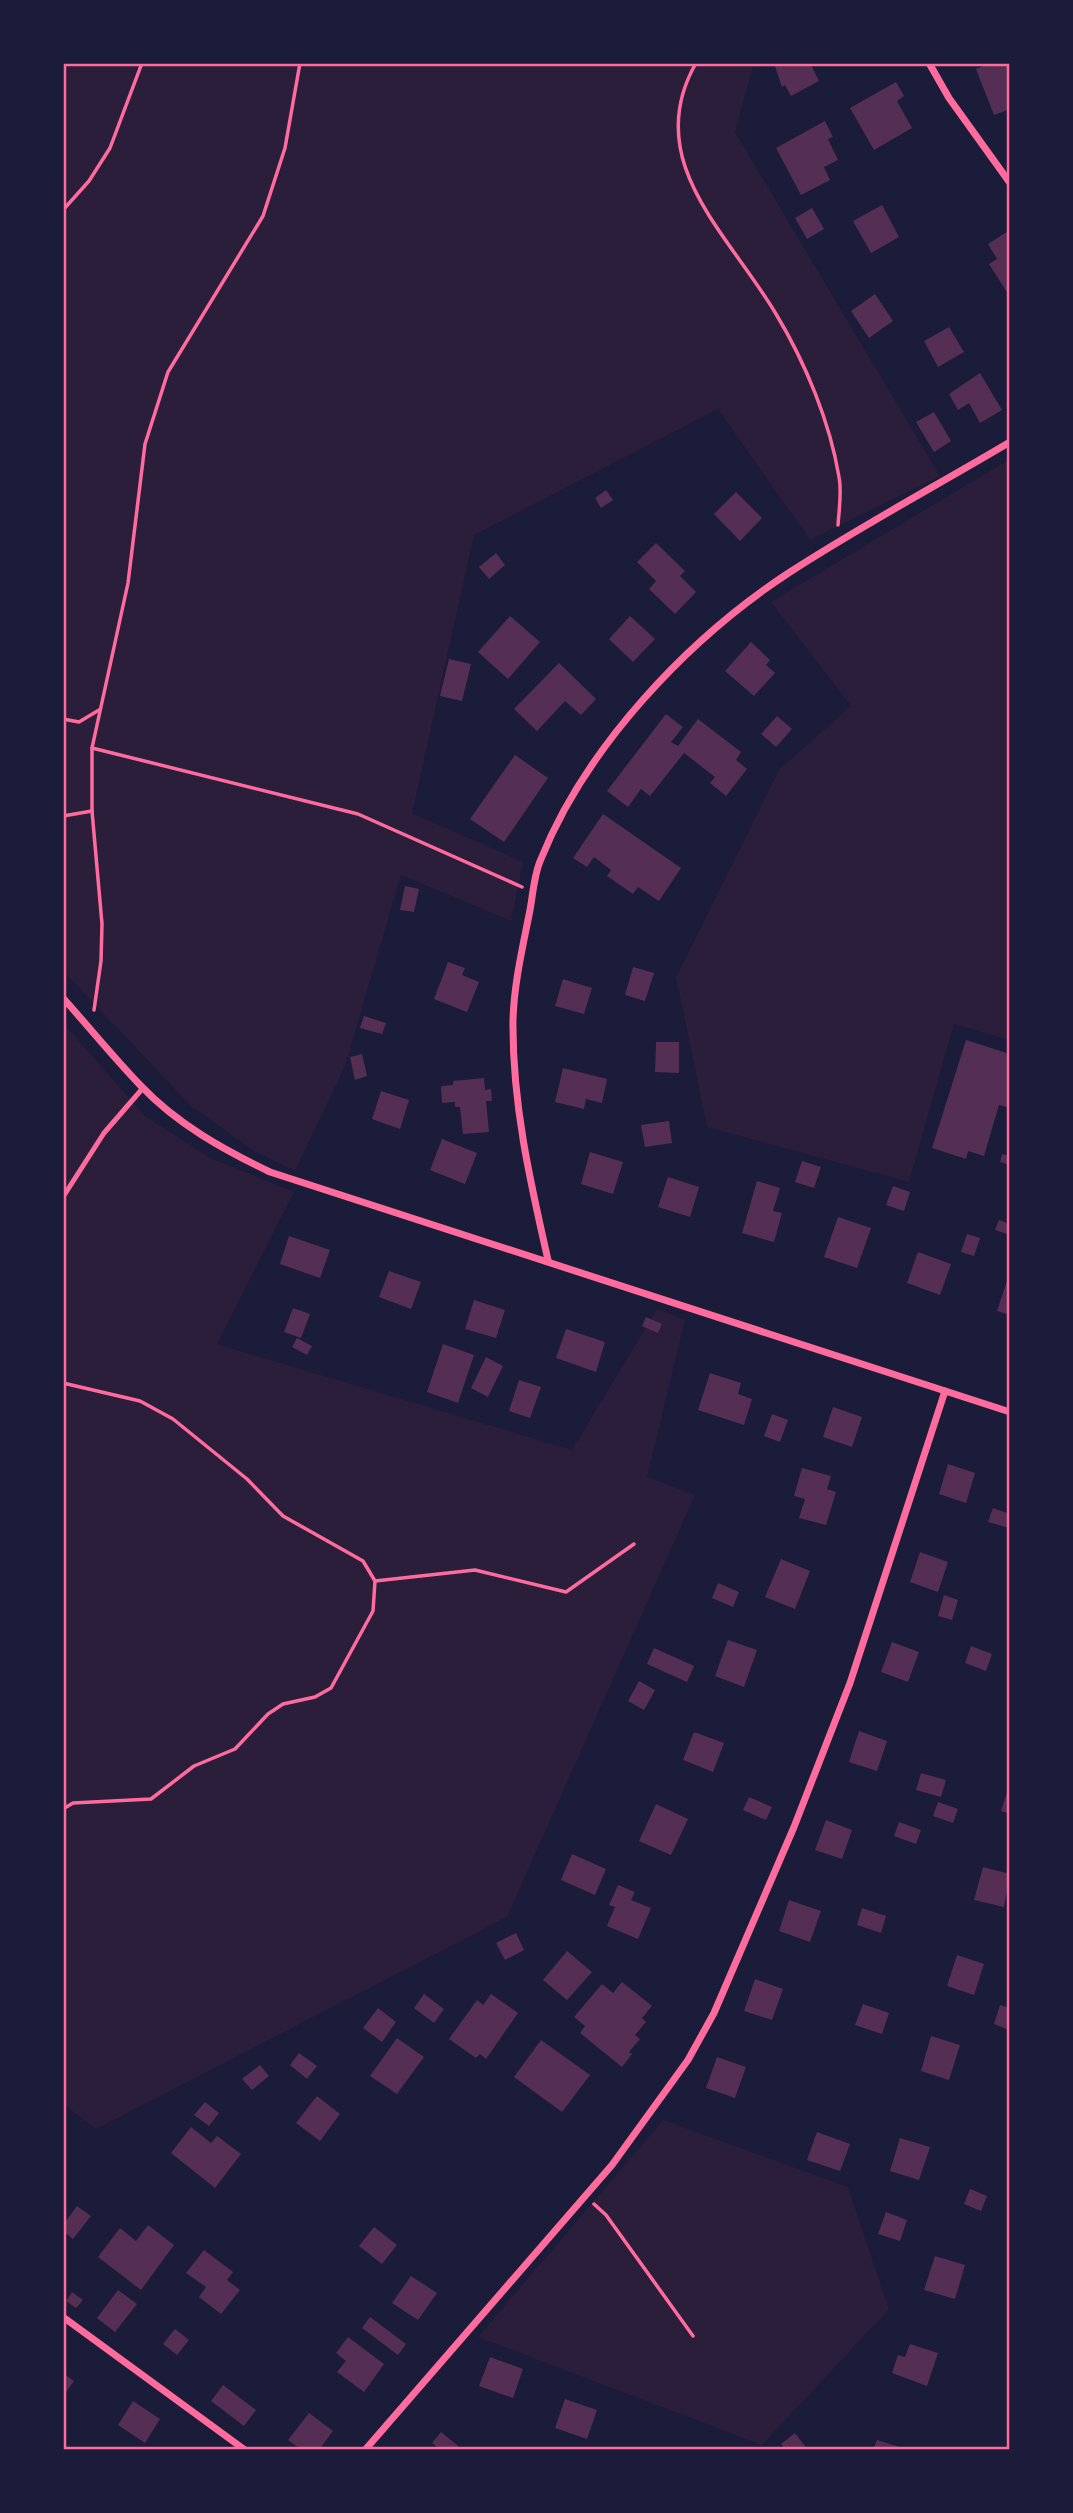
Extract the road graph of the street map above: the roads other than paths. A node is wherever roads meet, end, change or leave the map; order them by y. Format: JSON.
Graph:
{"nodes":[{"id":1,"x":929,"y":63,"type":"edge"},
{"id":2,"x":1010,"y":183,"type":"edge"},
{"id":3,"x":1010,"y":442,"type":"edge"},
{"id":4,"x":63,"y":998,"type":"edge"},
{"id":5,"x":143,"y":1088,"type":"junction"},
{"id":6,"x":63,"y":1197,"type":"edge"},
{"id":7,"x":548,"y":1261,"type":"junction"},
{"id":8,"x":945,"y":1391,"type":"junction"},
{"id":9,"x":1010,"y":1412,"type":"edge"},
{"id":10,"x":63,"y":2317,"type":"edge"},
{"id":11,"x":245,"y":2450,"type":"edge"},
{"id":12,"x":365,"y":2450,"type":"edge"}],
"edges":[{"from":1,"to":2,"type":"street"},
{"from":3,"to":7,"type":"street"},
{"from":4,"to":5,"type":"street"},
{"from":5,"to":6,"type":"lane"},
{"from":5,"to":7,"type":"street"},
{"from":7,"to":8,"type":"street"},
{"from":8,"to":9,"type":"street"},
{"from":8,"to":12,"type":"street"},
{"from":10,"to":11,"type":"street"}]}
